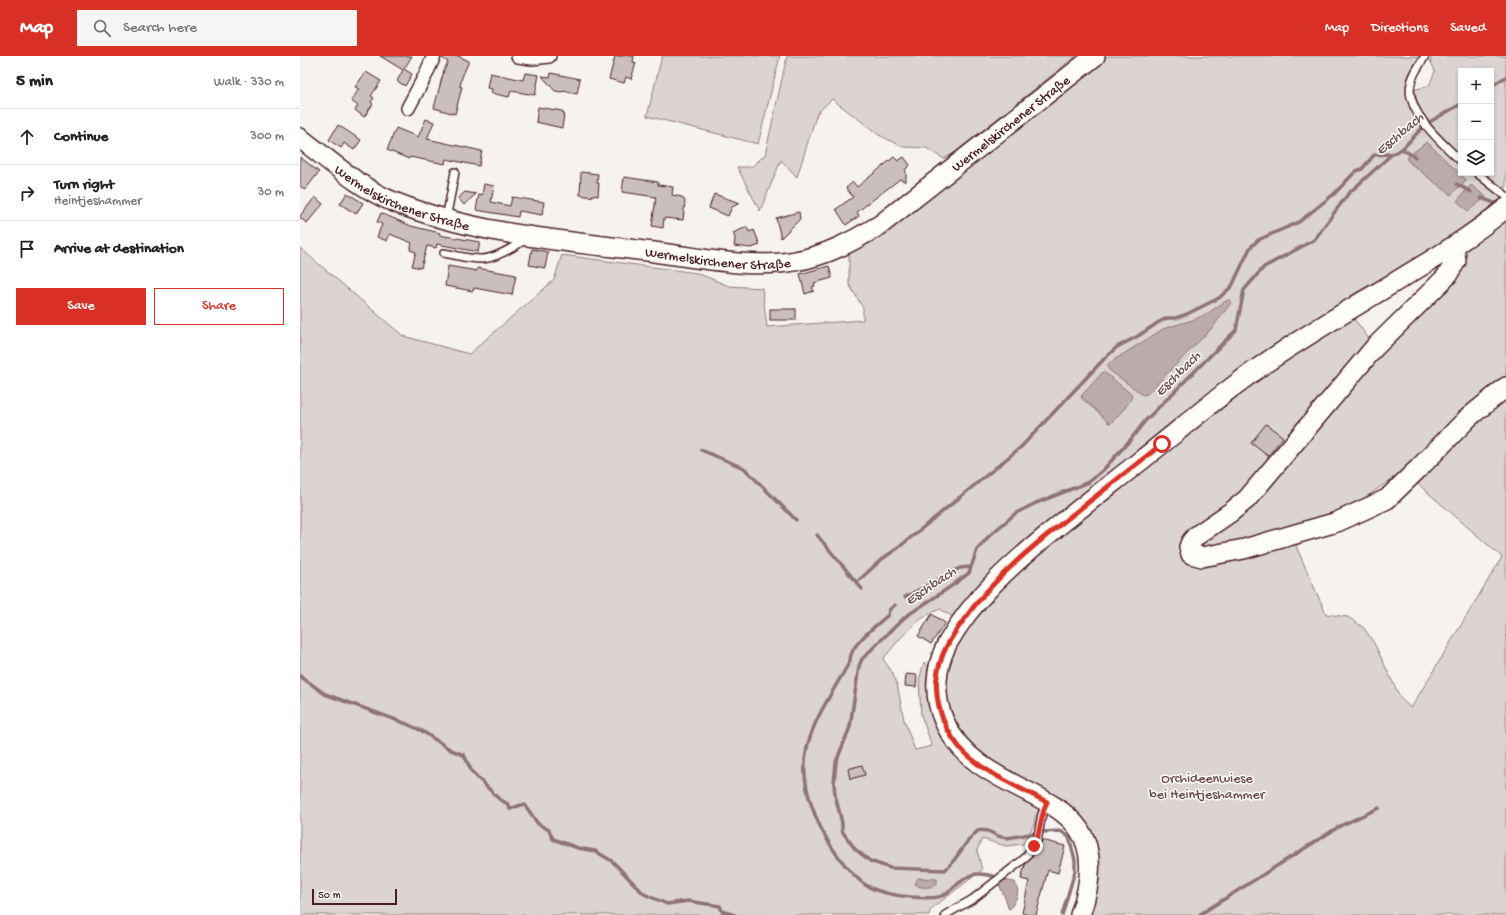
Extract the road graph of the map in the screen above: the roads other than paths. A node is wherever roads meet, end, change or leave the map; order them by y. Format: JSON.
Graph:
{"nodes":[{"id":1,"x":434,"y":56,"type":"edge"},
{"id":2,"x":518,"y":56,"type":"edge"},
{"id":3,"x":549,"y":56,"type":"edge"},
{"id":4,"x":1095,"y":56,"type":"edge"},
{"id":5,"x":1425,"y":56,"type":"edge"},
{"id":6,"x":408,"y":108,"type":"dead end"},
{"id":7,"x":300,"y":138,"type":"edge"},
{"id":8,"x":1458,"y":158,"type":"edge"},
{"id":9,"x":455,"y":172,"type":"dead end"},
{"id":10,"x":1480,"y":176,"type":"edge"},
{"id":11,"x":1506,"y":196,"type":"edge"},
{"id":12,"x":1506,"y":208,"type":"edge"},
{"id":13,"x":446,"y":219,"type":"junction"},
{"id":14,"x":531,"y":236,"type":"junction"},
{"id":15,"x":1454,"y":246,"type":"junction"},
{"id":16,"x":444,"y":253,"type":"dead end"},
{"id":17,"x":1506,"y":387,"type":"edge"},
{"id":18,"x":1047,"y":802,"type":"junction"},
{"id":19,"x":945,"y":915,"type":"edge"},
{"id":20,"x":1080,"y":915,"type":"edge"}],
"edges":[{"from":1,"to":6,"type":"street"},
{"from":2,"to":3,"type":"street"},
{"from":4,"to":14,"type":"main road","name":"Wermelskirchener Straße"},
{"from":5,"to":8,"type":"lane"},
{"from":7,"to":13,"type":"main road","name":"Wermelskirchener Straße"},
{"from":9,"to":13,"type":"lane"},
{"from":10,"to":11,"type":"lane"},
{"from":12,"to":15,"type":"main road"},
{"from":13,"to":14,"type":"main road","name":"Wermelskirchener Straße"},
{"from":14,"to":16,"type":"lane"},
{"from":15,"to":17,"type":"main road"},
{"from":15,"to":18,"type":"main road"},
{"from":18,"to":19,"type":"lane"},
{"from":18,"to":20,"type":"main road"}]}
